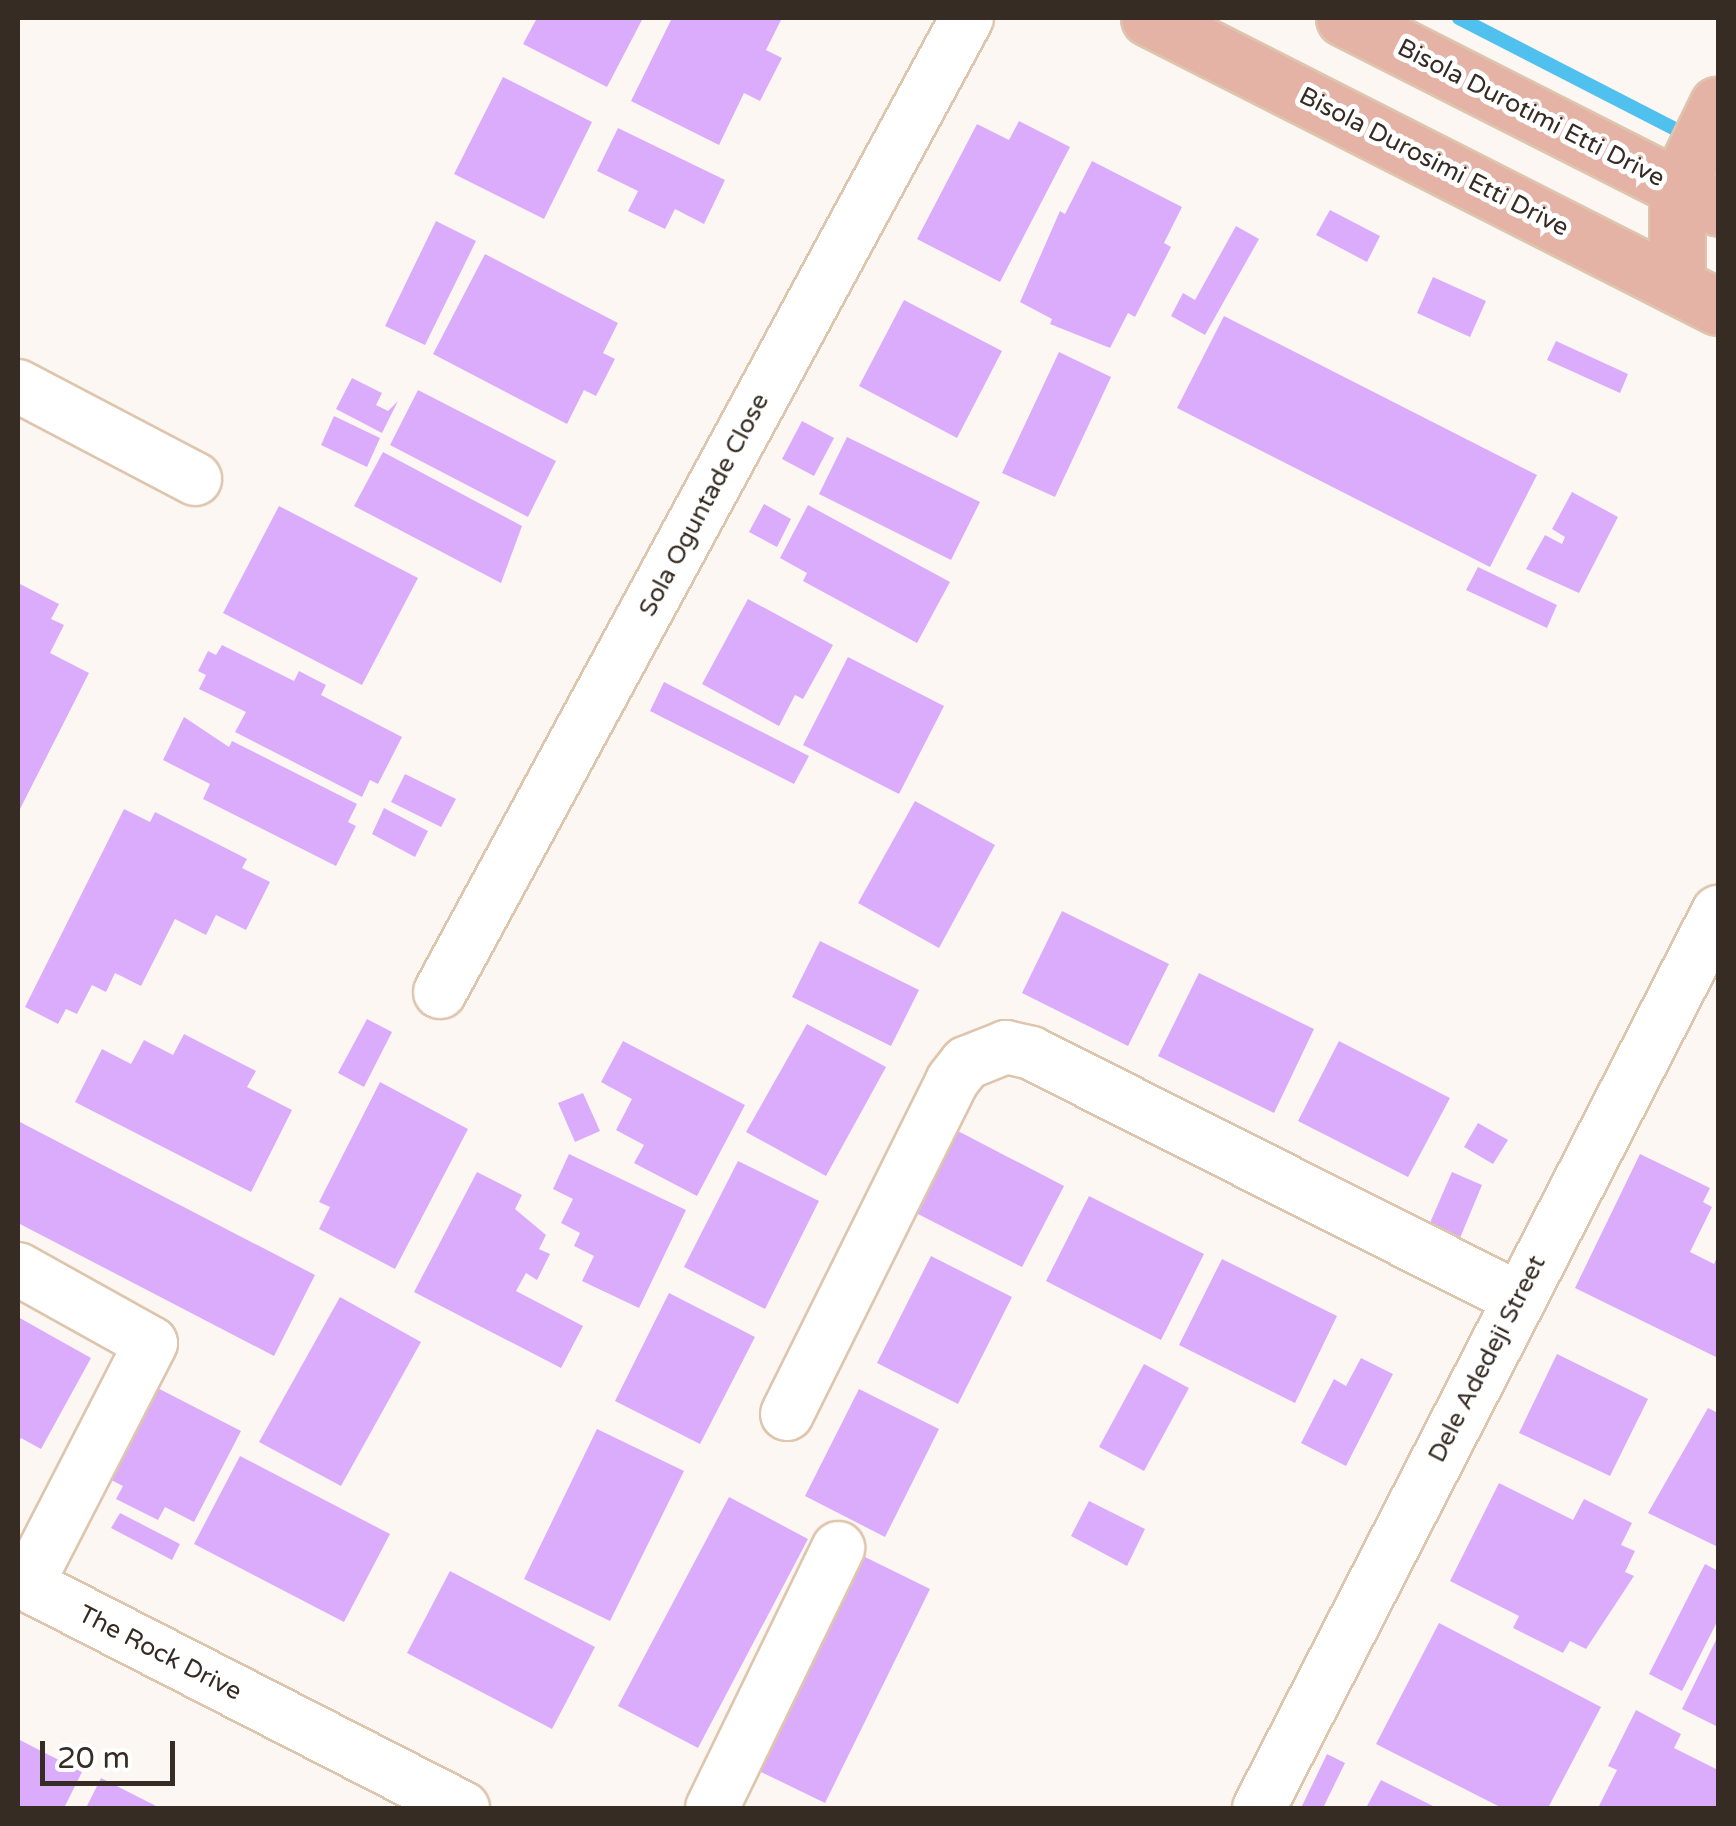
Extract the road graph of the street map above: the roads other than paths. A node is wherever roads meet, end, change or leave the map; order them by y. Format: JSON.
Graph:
{"nodes":[{"id":1,"x":967,"y":18,"type":"edge"},
{"id":2,"x":1150,"y":18,"type":"edge"},
{"id":3,"x":1344,"y":18,"type":"edge"},
{"id":4,"x":1702,"y":155,"type":"edge"},
{"id":5,"x":1698,"y":297,"type":"edge"},
{"id":6,"x":18,"y":386,"type":"edge"},
{"id":7,"x":195,"y":479,"type":"dead end"},
{"id":8,"x":1718,"y":912,"type":"edge"},
{"id":9,"x":440,"y":992,"type":"dead end"},
{"id":10,"x":1699,"y":992,"type":"edge"},
{"id":11,"x":18,"y":1269,"type":"edge"},
{"id":12,"x":1518,"y":1298,"type":"junction"},
{"id":13,"x":787,"y":1414,"type":"dead end"},
{"id":14,"x":838,"y":1548,"type":"dead end"},
{"id":15,"x":22,"y":1582,"type":"edge"},
{"id":16,"x":463,"y":1808,"type":"edge"},
{"id":17,"x":712,"y":1808,"type":"edge"},
{"id":18,"x":1259,"y":1808,"type":"edge"}],
"edges":[{"from":1,"to":9,"type":"street","name":"Sola Oguntade Close"},
{"from":2,"to":5,"type":"main road","name":"Bisola Durosimi Etti Drive"},
{"from":3,"to":4,"type":"main road","name":"Bisola Durotimi Etti Drive"},
{"from":4,"to":5,"type":"main road"},
{"from":6,"to":7,"type":"street"},
{"from":8,"to":10,"type":"street","name":"Dele Adedeji Street"},
{"from":10,"to":12,"type":"street","name":"Dele Adedeji Street"},
{"from":11,"to":15,"type":"street"},
{"from":12,"to":13,"type":"street"},
{"from":12,"to":18,"type":"street","name":"Dele Adedeji Street"},
{"from":14,"to":17,"type":"street"},
{"from":15,"to":16,"type":"street","name":"The Rock Drive"}]}
